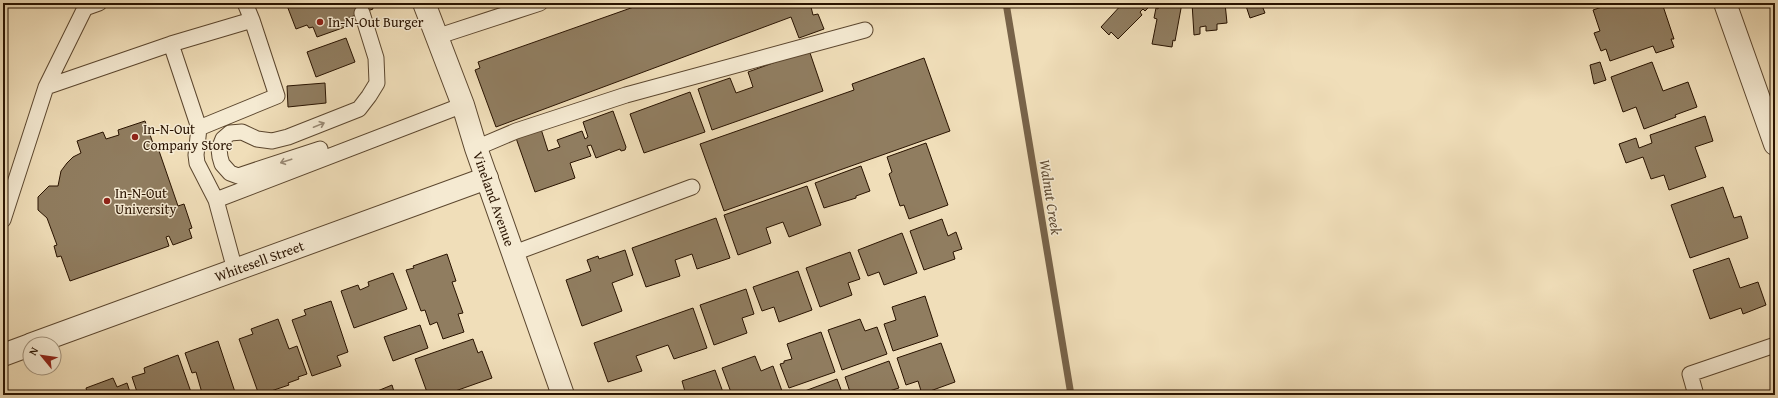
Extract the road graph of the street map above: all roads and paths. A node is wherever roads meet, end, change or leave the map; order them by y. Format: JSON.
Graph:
{"nodes":[{"id":1,"x":245,"y":3,"type":"edge"},
{"id":2,"x":424,"y":3,"type":"edge"},
{"id":3,"x":540,"y":3,"type":"edge"},
{"id":4,"x":1725,"y":3,"type":"edge"},
{"id":5,"x":89,"y":5,"type":"edge"},
{"id":6,"x":362,"y":13,"type":"dead end"},
{"id":7,"x":252,"y":20,"type":"junction"},
{"id":8,"x":865,"y":30,"type":"dead end"},
{"id":9,"x":436,"y":37,"type":"junction"},
{"id":10,"x":171,"y":44,"type":"junction"},
{"id":11,"x":46,"y":87,"type":"junction"},
{"id":12,"x":463,"y":105,"type":"junction"},
{"id":13,"x":231,"y":115,"type":"junction"},
{"id":14,"x":199,"y":128,"type":"junction"},
{"id":15,"x":257,"y":139,"type":"junction"},
{"id":16,"x":363,"y":143,"type":"junction"},
{"id":17,"x":1775,"y":144,"type":"edge"},
{"id":18,"x":476,"y":148,"type":"junction"},
{"id":19,"x":487,"y":178,"type":"junction"},
{"id":20,"x":692,"y":187,"type":"dead end"},
{"id":21,"x":216,"y":200,"type":"junction"},
{"id":22,"x":3,"y":220,"type":"edge"},
{"id":23,"x":514,"y":253,"type":"junction"},
{"id":24,"x":235,"y":270,"type":"junction"},
{"id":25,"x":53,"y":336,"type":"edge"},
{"id":26,"x":1775,"y":345,"type":"edge"},
{"id":27,"x":22,"y":348,"type":"edge"},
{"id":28,"x":3,"y":355,"type":"edge"},
{"id":29,"x":563,"y":395,"type":"edge"},
{"id":30,"x":1696,"y":395,"type":"edge"}],
"edges":[{"from":1,"to":7,"type":"lane"},
{"from":2,"to":9,"type":"street","name":"Vineland Avenue"},
{"from":3,"to":9,"type":"lane"},
{"from":4,"to":17,"type":"street"},
{"from":5,"to":11,"type":"lane"},
{"from":15,"to":6,"type":"lane","one_way":true},
{"from":7,"to":10,"type":"lane"},
{"from":7,"to":13,"type":"lane"},
{"from":8,"to":18,"type":"lane"},
{"from":9,"to":12,"type":"street","name":"Vineland Avenue"},
{"from":10,"to":11,"type":"lane"},
{"from":10,"to":14,"type":"lane"},
{"from":11,"to":22,"type":"lane"},
{"from":12,"to":16,"type":"lane"},
{"from":12,"to":18,"type":"street","name":"Vineland Avenue"},
{"from":13,"to":14,"type":"lane"},
{"from":13,"to":15,"type":"lane"},
{"from":14,"to":21,"type":"lane"},
{"from":16,"to":15,"type":"lane","one_way":true},
{"from":16,"to":21,"type":"lane"},
{"from":18,"to":19,"type":"street","name":"Vineland Avenue"},
{"from":19,"to":23,"type":"street","name":"Vineland Avenue"},
{"from":19,"to":24,"type":"street","name":"Whitesell Street"},
{"from":20,"to":23,"type":"lane"},
{"from":21,"to":24,"type":"lane"},
{"from":23,"to":29,"type":"street","name":"Vineland Avenue"},
{"from":24,"to":25,"type":"street","name":"Whitesell Street"},
{"from":26,"to":30,"type":"lane"},
{"from":27,"to":28,"type":"street","name":"Whitesell Street"}]}
